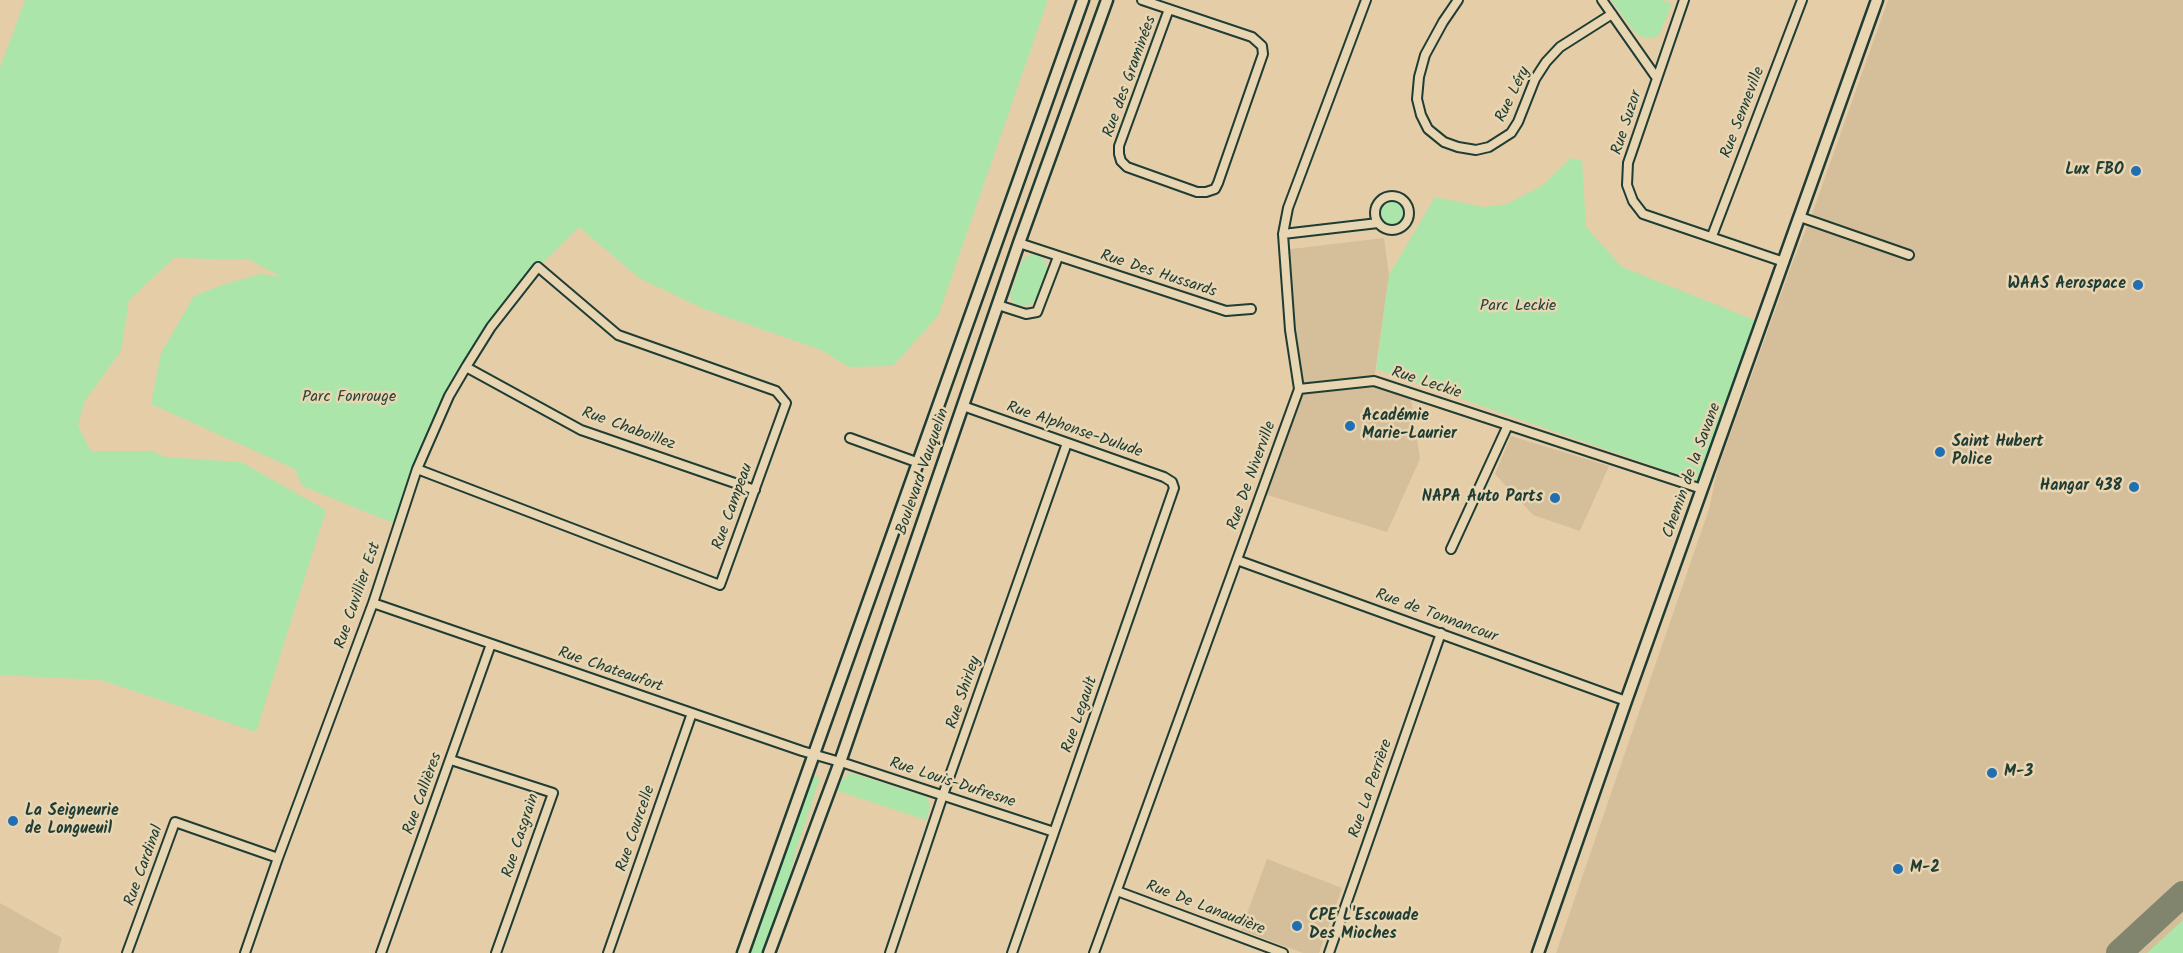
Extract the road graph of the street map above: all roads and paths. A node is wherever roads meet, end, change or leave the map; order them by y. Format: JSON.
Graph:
{"nodes":[{"id":1,"x":1083,"y":0,"type":"edge"},
{"id":2,"x":1107,"y":0,"type":"edge"},
{"id":3,"x":1142,"y":0,"type":"edge"},
{"id":4,"x":1366,"y":0,"type":"edge"},
{"id":5,"x":1458,"y":0,"type":"edge"},
{"id":6,"x":1602,"y":0,"type":"edge"},
{"id":7,"x":1684,"y":0,"type":"edge"},
{"id":8,"x":1802,"y":0,"type":"edge"},
{"id":9,"x":1877,"y":0,"type":"edge"},
{"id":10,"x":1169,"y":9,"type":"junction"},
{"id":11,"x":1612,"y":14,"type":"junction"},
{"id":12,"x":1656,"y":77,"type":"junction"},
{"id":13,"x":1800,"y":217,"type":"junction"},
{"id":14,"x":1378,"y":222,"type":"junction"},
{"id":15,"x":1283,"y":234,"type":"junction"},
{"id":16,"x":1712,"y":236,"type":"junction"},
{"id":17,"x":1019,"y":243,"type":"junction"},
{"id":18,"x":1909,"y":255,"type":"dead end"},
{"id":19,"x":1058,"y":257,"type":"junction"},
{"id":20,"x":1784,"y":262,"type":"junction"},
{"id":21,"x":538,"y":267,"type":"joint"},
{"id":22,"x":998,"y":304,"type":"junction"},
{"id":23,"x":1251,"y":309,"type":"dead end"},
{"id":24,"x":466,"y":367,"type":"junction"},
{"id":25,"x":1299,"y":389,"type":"junction"},
{"id":26,"x":963,"y":406,"type":"junction"},
{"id":27,"x":1508,"y":425,"type":"junction"},
{"id":28,"x":850,"y":438,"type":"dead end"},
{"id":29,"x":1067,"y":443,"type":"junction"},
{"id":30,"x":919,"y":463,"type":"junction"},
{"id":31,"x":417,"y":470,"type":"junction"},
{"id":32,"x":1174,"y":485,"type":"joint"},
{"id":33,"x":1702,"y":489,"type":"junction"},
{"id":34,"x":754,"y":490,"type":"junction"},
{"id":35,"x":1451,"y":549,"type":"dead end"},
{"id":36,"x":1237,"y":560,"type":"junction"},
{"id":37,"x":373,"y":603,"type":"junction"},
{"id":38,"x":1441,"y":633,"type":"junction"},
{"id":39,"x":491,"y":644,"type":"junction"},
{"id":40,"x":1626,"y":701,"type":"junction"},
{"id":41,"x":692,"y":713,"type":"junction"},
{"id":42,"x":813,"y":754,"type":"junction"},
{"id":43,"x":451,"y":759,"type":"junction"},
{"id":44,"x":840,"y":762,"type":"junction"},
{"id":45,"x":943,"y":795,"type":"junction"},
{"id":46,"x":1054,"y":832,"type":"junction"},
{"id":47,"x":278,"y":858,"type":"junction"},
{"id":48,"x":1117,"y":891,"type":"junction"},
{"id":49,"x":127,"y":953,"type":"edge"},
{"id":50,"x":245,"y":953,"type":"edge"},
{"id":51,"x":381,"y":953,"type":"edge"},
{"id":52,"x":496,"y":953,"type":"edge"},
{"id":53,"x":608,"y":953,"type":"edge"},
{"id":54,"x":743,"y":953,"type":"edge"},
{"id":55,"x":769,"y":953,"type":"edge"},
{"id":56,"x":890,"y":953,"type":"edge"},
{"id":57,"x":1012,"y":953,"type":"edge"},
{"id":58,"x":1094,"y":953,"type":"edge"},
{"id":59,"x":1283,"y":953,"type":"edge"},
{"id":60,"x":1329,"y":953,"type":"edge"},
{"id":61,"x":1538,"y":953,"type":"edge"}],
"edges":[{"from":1,"to":30,"type":"street","name":"Boulevard Vauquelin"},
{"from":2,"to":17,"type":"street","name":"Boulevard Vauquelin"},
{"from":3,"to":10,"type":"street","name":"Rue des Graminées"},
{"from":4,"to":15,"type":"street","name":"Rue De Niverville"},
{"from":5,"to":11,"type":"street","name":"Rue Léry"},
{"from":6,"to":11,"type":"street"},
{"from":7,"to":12,"type":"street","name":"Rue Suzor"},
{"from":8,"to":16,"type":"street","name":"Rue Senneville"},
{"from":9,"to":13,"type":"street","name":"Chemin de la Savane"},
{"from":10,"to":10,"type":"street","name":"Rue des Graminées"},
{"from":11,"to":12,"type":"street"},
{"from":12,"to":16,"type":"street","name":"Rue Suzor"},
{"from":13,"to":18,"type":"street"},
{"from":13,"to":20,"type":"street","name":"Chemin de la Savane"},
{"from":14,"to":14,"type":"street"},
{"from":14,"to":15,"type":"street"},
{"from":15,"to":25,"type":"street","name":"Rue De Niverville"},
{"from":16,"to":20,"type":"street","name":"Rue Suzor"},
{"from":17,"to":19,"type":"street","name":"Rue Des Hussards"},
{"from":17,"to":22,"type":"street","name":"Boulevard Vauquelin"},
{"from":19,"to":22,"type":"street"},
{"from":19,"to":23,"type":"street","name":"Rue Des Hussards"},
{"from":20,"to":33,"type":"street","name":"Chemin de la Savane"},
{"from":21,"to":24,"type":"street","name":"Rue Cuvillier Est"},
{"from":21,"to":34,"type":"street","name":"Rue Campeau"},
{"from":22,"to":26,"type":"street","name":"Boulevard Vauquelin"},
{"from":24,"to":31,"type":"street","name":"Rue Cuvillier Est"},
{"from":24,"to":34,"type":"street","name":"Rue Chaboillez"},
{"from":25,"to":27,"type":"street","name":"Rue Leckie"},
{"from":25,"to":36,"type":"street","name":"Rue De Niverville"},
{"from":26,"to":29,"type":"street","name":"Rue Alphonse-Dulude"},
{"from":26,"to":44,"type":"street","name":"Boulevard Vauquelin"},
{"from":27,"to":33,"type":"street","name":"Rue Leckie"},
{"from":27,"to":35,"type":"street"},
{"from":28,"to":30,"type":"street","name":"Boulevard Vauquelin"},
{"from":29,"to":32,"type":"street","name":"Rue Alphonse-Dulude"},
{"from":29,"to":45,"type":"street","name":"Rue Shirley"},
{"from":30,"to":42,"type":"street","name":"Boulevard Vauquelin"},
{"from":31,"to":34,"type":"street","name":"Rue Campeau"},
{"from":31,"to":37,"type":"street","name":"Rue Cuvillier Est"},
{"from":32,"to":46,"type":"street","name":"Rue Legault"},
{"from":33,"to":40,"type":"street","name":"Chemin de la Savane"},
{"from":36,"to":38,"type":"street","name":"Rue de Tonnancour"},
{"from":36,"to":48,"type":"street","name":"Rue De Niverville"},
{"from":37,"to":39,"type":"street","name":"Rue Chateaufort"},
{"from":37,"to":47,"type":"street","name":"Rue Cuvillier Est"},
{"from":38,"to":40,"type":"street","name":"Rue de Tonnancour"},
{"from":38,"to":60,"type":"street","name":"Rue La Perrière"},
{"from":39,"to":41,"type":"street","name":"Rue Chateaufort"},
{"from":39,"to":43,"type":"street","name":"Rue Callières"},
{"from":40,"to":61,"type":"street","name":"Chemin de la Savane"},
{"from":41,"to":42,"type":"street","name":"Rue Chateaufort"},
{"from":41,"to":53,"type":"street","name":"Rue Courcelle"},
{"from":42,"to":44,"type":"street","name":"Rue Chateaufort"},
{"from":42,"to":54,"type":"street","name":"Boulevard Vauquelin"},
{"from":43,"to":51,"type":"street","name":"Rue Callières"},
{"from":43,"to":52,"type":"street","name":"Rue Casgrain"},
{"from":44,"to":45,"type":"street","name":"Rue Louis-Dufresne"},
{"from":44,"to":55,"type":"street","name":"Boulevard Vauquelin"},
{"from":45,"to":46,"type":"street","name":"Rue Louis-Dufresne"},
{"from":45,"to":56,"type":"street","name":"Rue Shirley"},
{"from":46,"to":57,"type":"street","name":"Rue Legault"},
{"from":47,"to":49,"type":"street","name":"Rue Cardinal"},
{"from":47,"to":50,"type":"street","name":"Rue Cuvillier Est"},
{"from":48,"to":58,"type":"street","name":"Rue De Niverville"},
{"from":48,"to":59,"type":"street","name":"Rue De Lanaudière"}]}
